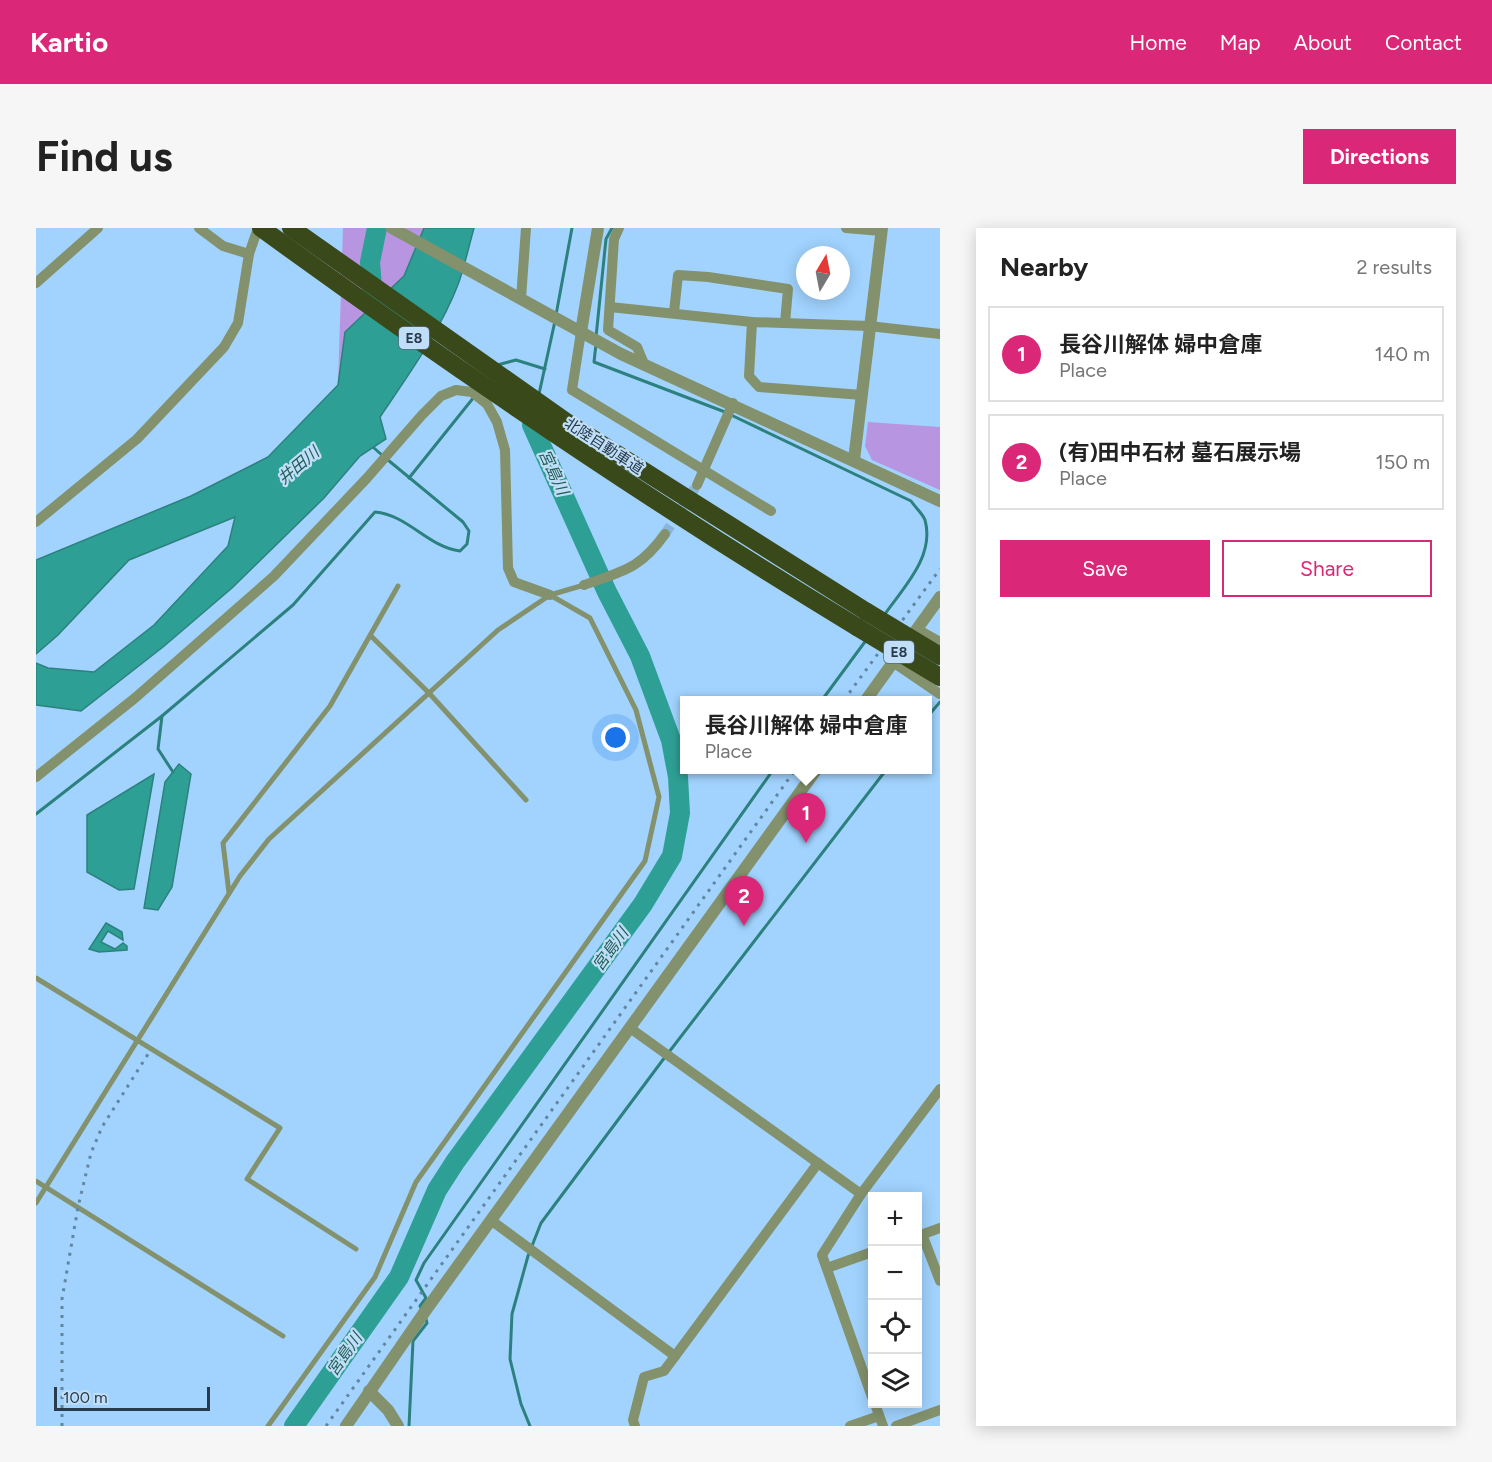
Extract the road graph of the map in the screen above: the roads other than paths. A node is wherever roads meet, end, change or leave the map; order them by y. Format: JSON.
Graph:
{"nodes":[{"id":1,"x":98,"y":228,"type":"edge"},
{"id":2,"x":199,"y":228,"type":"edge"},
{"id":3,"x":259,"y":228,"type":"edge"},
{"id":4,"x":291,"y":228,"type":"edge"},
{"id":5,"x":392,"y":228,"type":"edge"},
{"id":6,"x":526,"y":228,"type":"edge"},
{"id":7,"x":598,"y":228,"type":"edge"},
{"id":8,"x":619,"y":228,"type":"edge"},
{"id":9,"x":846,"y":228,"type":"edge"},
{"id":10,"x":882,"y":230,"type":"edge"},
{"id":11,"x":249,"y":254,"type":"junction"},
{"id":12,"x":36,"y":283,"type":"edge"},
{"id":13,"x":516,"y":296,"type":"junction"},
{"id":14,"x":610,"y":307,"type":"junction"},
{"id":15,"x":674,"y":312,"type":"junction"},
{"id":16,"x":752,"y":322,"type":"junction"},
{"id":17,"x":785,"y":323,"type":"junction"},
{"id":18,"x":869,"y":327,"type":"junction"},
{"id":19,"x":581,"y":332,"type":"junction"},
{"id":20,"x":940,"y":334,"type":"edge"},
{"id":21,"x":644,"y":364,"type":"junction"},
{"id":22,"x":862,"y":395,"type":"junction"},
{"id":23,"x":733,"y":403,"type":"junction"},
{"id":24,"x":854,"y":460,"type":"junction"},
{"id":25,"x":703,"y":468,"type":"junction"},
{"id":26,"x":697,"y":485,"type":"tunnel mouth"},
{"id":27,"x":940,"y":501,"type":"edge"},
{"id":28,"x":771,"y":511,"type":"dead end"},
{"id":29,"x":36,"y":522,"type":"edge"},
{"id":30,"x":665,"y":534,"type":"tunnel mouth"},
{"id":31,"x":584,"y":585,"type":"joint"},
{"id":32,"x":398,"y":586,"type":"dead end"},
{"id":33,"x":550,"y":595,"type":"junction"},
{"id":34,"x":940,"y":597,"type":"edge"},
{"id":35,"x":862,"y":620,"type":"junction"},
{"id":36,"x":917,"y":629,"type":"junction"},
{"id":37,"x":371,"y":636,"type":"junction"},
{"id":38,"x":940,"y":642,"type":"edge"},
{"id":39,"x":940,"y":656,"type":"edge"},
{"id":40,"x":893,"y":662,"type":"junction"},
{"id":41,"x":940,"y":677,"type":"edge"},
{"id":42,"x":429,"y":693,"type":"junction"},
{"id":43,"x":940,"y":694,"type":"edge"},
{"id":44,"x":869,"y":696,"type":"edge"},
{"id":45,"x":813,"y":774,"type":"edge"},
{"id":46,"x":36,"y":777,"type":"edge"},
{"id":47,"x":525,"y":800,"type":"dead end"},
{"id":48,"x":229,"y":894,"type":"junction"},
{"id":49,"x":36,"y":978,"type":"edge"},
{"id":50,"x":630,"y":1028,"type":"junction"},
{"id":51,"x":137,"y":1041,"type":"junction"},
{"id":52,"x":940,"y":1089,"type":"edge"},
{"id":53,"x":818,"y":1163,"type":"junction"},
{"id":54,"x":36,"y":1181,"type":"edge"},
{"id":55,"x":46,"y":1187,"type":"junction"},
{"id":56,"x":861,"y":1194,"type":"junction"},
{"id":57,"x":36,"y":1203,"type":"edge"},
{"id":58,"x":492,"y":1221,"type":"junction"},
{"id":59,"x":940,"y":1228,"type":"edge"},
{"id":60,"x":922,"y":1234,"type":"edge"},
{"id":61,"x":922,"y":1240,"type":"edge"},
{"id":62,"x":356,"y":1249,"type":"dead end"},
{"id":63,"x":868,"y":1254,"type":"edge"},
{"id":64,"x":827,"y":1268,"type":"junction"},
{"id":65,"x":940,"y":1281,"type":"edge"},
{"id":66,"x":282,"y":1336,"type":"dead end"},
{"id":67,"x":675,"y":1356,"type":"junction"},
{"id":68,"x":868,"y":1383,"type":"edge"},
{"id":69,"x":369,"y":1391,"type":"junction"},
{"id":70,"x":940,"y":1410,"type":"edge"},
{"id":71,"x":881,"y":1421,"type":"edge"},
{"id":72,"x":268,"y":1426,"type":"edge"},
{"id":73,"x":346,"y":1426,"type":"edge"},
{"id":74,"x":398,"y":1426,"type":"edge"},
{"id":75,"x":635,"y":1426,"type":"edge"},
{"id":76,"x":850,"y":1426,"type":"edge"},
{"id":77,"x":896,"y":1426,"type":"edge"}],
"edges":[{"from":1,"to":12,"type":"street"},
{"from":2,"to":11,"type":"street"},
{"from":3,"to":11,"type":"street"},
{"from":3,"to":35,"type":"highway","name":"北陸自動車道","number":"E8"},
{"from":4,"to":35,"type":"highway","name":"北陸自動車道","number":"E8"},
{"from":5,"to":13,"type":"street"},
{"from":6,"to":13,"type":"street"},
{"from":7,"to":19,"type":"street"},
{"from":8,"to":14,"type":"street"},
{"from":9,"to":10,"type":"street"},
{"from":10,"to":18,"type":"street"},
{"from":11,"to":29,"type":"street"},
{"from":13,"to":19,"type":"street"},
{"from":14,"to":15,"type":"street"},
{"from":14,"to":21,"type":"street"},
{"from":15,"to":16,"type":"street"},
{"from":15,"to":17,"type":"street"},
{"from":16,"to":17,"type":"street"},
{"from":16,"to":22,"type":"street"},
{"from":17,"to":18,"type":"street"},
{"from":18,"to":20,"type":"street"},
{"from":18,"to":22,"type":"street"},
{"from":19,"to":21,"type":"street"},
{"from":19,"to":25,"type":"street"},
{"from":21,"to":23,"type":"street"},
{"from":22,"to":24,"type":"street"},
{"from":23,"to":24,"type":"street"},
{"from":23,"to":25,"type":"street"},
{"from":24,"to":27,"type":"street"},
{"from":25,"to":26,"type":"street"},
{"from":25,"to":28,"type":"street"},
{"from":30,"to":31,"type":"street"},
{"from":31,"to":33,"type":"lane"},
{"from":32,"to":37,"type":"lane"},
{"from":33,"to":42,"type":"lane"},
{"from":33,"to":46,"type":"street"},
{"from":33,"to":72,"type":"lane"},
{"from":34,"to":36,"type":"street"},
{"from":35,"to":39,"type":"highway","name":"北陸自動車道","number":"E8","bridge":true},
{"from":35,"to":41,"type":"highway","name":"北陸自動車道","number":"E8","bridge":true},
{"from":36,"to":38,"type":"street"},
{"from":36,"to":40,"type":"street"},
{"from":37,"to":42,"type":"lane"},
{"from":37,"to":48,"type":"lane"},
{"from":40,"to":43,"type":"street"},
{"from":40,"to":44,"type":"street"},
{"from":42,"to":47,"type":"lane"},
{"from":42,"to":48,"type":"lane"},
{"from":45,"to":50,"type":"street"},
{"from":48,"to":51,"type":"lane"},
{"from":49,"to":51,"type":"lane"},
{"from":50,"to":53,"type":"street"},
{"from":50,"to":58,"type":"street"},
{"from":51,"to":55,"type":"lane"},
{"from":51,"to":62,"type":"lane"},
{"from":52,"to":56,"type":"street"},
{"from":53,"to":56,"type":"street"},
{"from":53,"to":67,"type":"street"},
{"from":54,"to":55,"type":"lane"},
{"from":55,"to":57,"type":"lane"},
{"from":55,"to":66,"type":"lane"},
{"from":56,"to":64,"type":"street"},
{"from":58,"to":67,"type":"street"},
{"from":58,"to":69,"type":"street"},
{"from":59,"to":60,"type":"street"},
{"from":61,"to":65,"type":"street"},
{"from":63,"to":64,"type":"street"},
{"from":64,"to":68,"type":"street"},
{"from":67,"to":75,"type":"street"},
{"from":69,"to":73,"type":"street"},
{"from":69,"to":74,"type":"street"},
{"from":70,"to":77,"type":"street"},
{"from":71,"to":76,"type":"street"}]}
